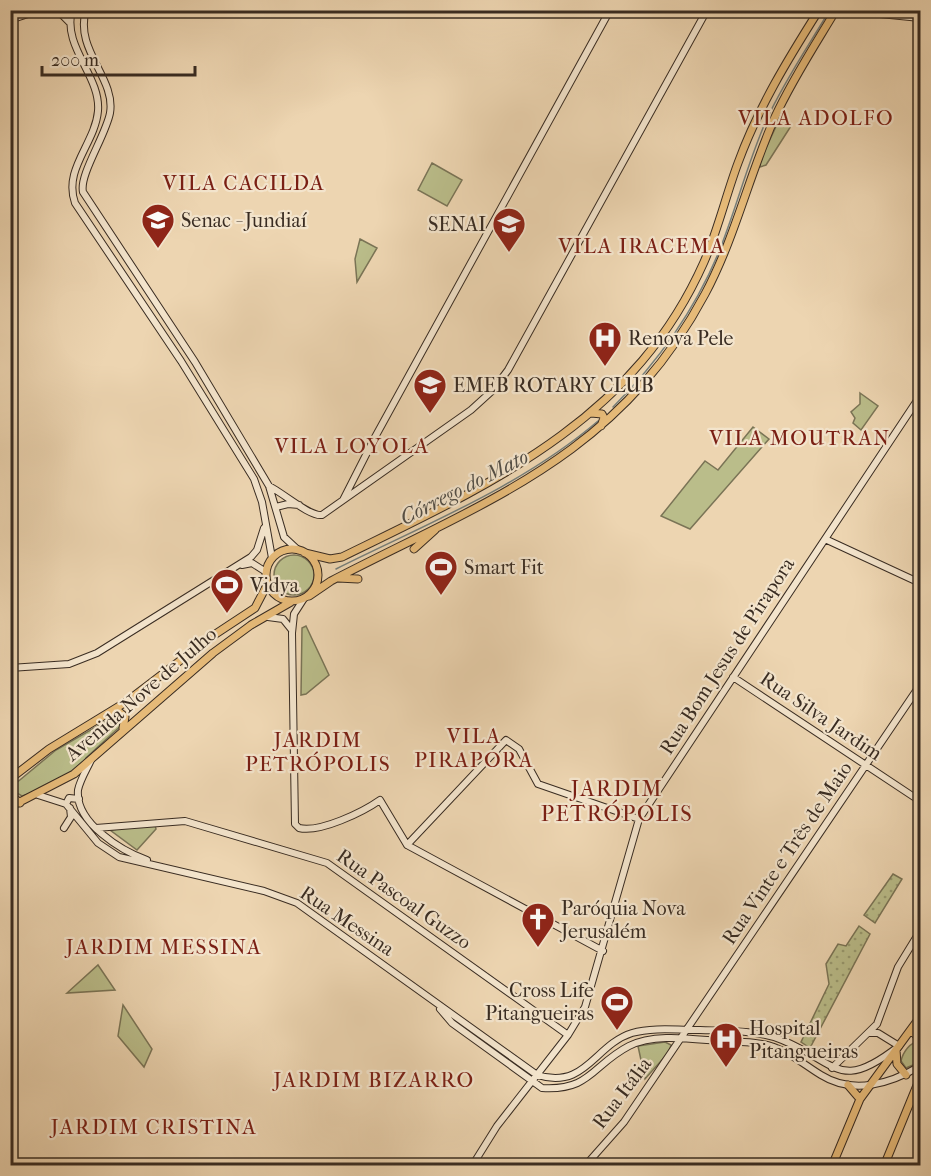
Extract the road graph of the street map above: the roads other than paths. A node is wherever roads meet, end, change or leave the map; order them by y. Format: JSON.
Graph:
{"nodes":[{"id":1,"x":40,"y":10,"type":"edge"},
{"id":2,"x":57,"y":10,"type":"edge"},
{"id":3,"x":72,"y":10,"type":"edge"},
{"id":4,"x":87,"y":10,"type":"edge"},
{"id":5,"x":610,"y":10,"type":"edge"},
{"id":6,"x":707,"y":10,"type":"edge"},
{"id":7,"x":819,"y":10,"type":"edge"},
{"id":8,"x":838,"y":10,"type":"edge"},
{"id":9,"x":861,"y":12,"type":"edge"},
{"id":10,"x":921,"y":18,"type":"edge"},
{"id":11,"x":10,"y":20,"type":"edge"},
{"id":12,"x":70,"y":23,"type":"junction"},
{"id":13,"x":921,"y":396,"type":"edge"},
{"id":14,"x":913,"y":405,"type":"junction"},
{"id":15,"x":921,"y":409,"type":"edge"},
{"id":16,"x":591,"y":413,"type":"junction"},
{"id":17,"x":600,"y":428,"type":"junction"},
{"id":18,"x":269,"y":486,"type":"junction"},
{"id":19,"x":343,"y":500,"type":"junction"},
{"id":20,"x":300,"y":505,"type":"junction"},
{"id":21,"x":276,"y":507,"type":"junction"},
{"id":22,"x":265,"y":524,"type":"junction"},
{"id":23,"x":439,"y":526,"type":"junction"},
{"id":24,"x":825,"y":539,"type":"junction"},
{"id":25,"x":414,"y":549,"type":"dead end"},
{"id":26,"x":302,"y":551,"type":"junction"},
{"id":27,"x":272,"y":558,"type":"junction"},
{"id":28,"x":238,"y":566,"type":"junction"},
{"id":29,"x":266,"y":572,"type":"junction"},
{"id":30,"x":335,"y":578,"type":"junction"},
{"id":31,"x":358,"y":579,"type":"dead end"},
{"id":32,"x":921,"y":583,"type":"edge"},
{"id":33,"x":267,"y":585,"type":"junction"},
{"id":34,"x":306,"y":598,"type":"junction"},
{"id":35,"x":291,"y":602,"type":"junction"},
{"id":36,"x":265,"y":617,"type":"junction"},
{"id":37,"x":292,"y":633,"type":"junction"},
{"id":38,"x":10,"y":668,"type":"edge"},
{"id":39,"x":733,"y":677,"type":"junction"},
{"id":40,"x":921,"y":685,"type":"edge"},
{"id":41,"x":112,"y":712,"type":"junction"},
{"id":42,"x":120,"y":733,"type":"junction"},
{"id":43,"x":91,"y":760,"type":"junction"},
{"id":44,"x":866,"y":765,"type":"junction"},
{"id":45,"x":14,"y":777,"type":"edge"},
{"id":46,"x":10,"y":786,"type":"edge"},
{"id":47,"x":10,"y":794,"type":"edge"},
{"id":48,"x":38,"y":795,"type":"junction"},
{"id":49,"x":79,"y":799,"type":"junction"},
{"id":50,"x":921,"y":801,"type":"edge"},
{"id":51,"x":20,"y":803,"type":"junction"},
{"id":52,"x":68,"y":806,"type":"junction"},
{"id":53,"x":10,"y":807,"type":"edge"},
{"id":54,"x":639,"y":819,"type":"junction"},
{"id":55,"x":64,"y":828,"type":"dead end"},
{"id":56,"x":96,"y":828,"type":"junction"},
{"id":57,"x":407,"y":845,"type":"junction"},
{"id":58,"x":162,"y":866,"type":"junction"},
{"id":59,"x":921,"y":931,"type":"edge"},
{"id":60,"x":603,"y":951,"type":"junction"},
{"id":61,"x":436,"y":1003,"type":"junction"},
{"id":62,"x":921,"y":1017,"type":"edge"},
{"id":63,"x":914,"y":1026,"type":"junction"},
{"id":64,"x":688,"y":1030,"type":"junction"},
{"id":65,"x":870,"y":1033,"type":"junction"},
{"id":66,"x":568,"y":1035,"type":"junction"},
{"id":67,"x":682,"y":1039,"type":"junction"},
{"id":68,"x":921,"y":1039,"type":"edge"},
{"id":69,"x":898,"y":1048,"type":"junction"},
{"id":70,"x":921,"y":1066,"type":"edge"},
{"id":71,"x":832,"y":1068,"type":"junction"},
{"id":72,"x":537,"y":1075,"type":"junction"},
{"id":73,"x":906,"y":1075,"type":"junction"},
{"id":74,"x":921,"y":1078,"type":"edge"},
{"id":75,"x":532,"y":1082,"type":"junction"},
{"id":76,"x":848,"y":1085,"type":"junction"},
{"id":77,"x":870,"y":1086,"type":"junction"},
{"id":78,"x":860,"y":1099,"type":"junction"},
{"id":79,"x":472,"y":1166,"type":"edge"},
{"id":80,"x":585,"y":1166,"type":"edge"},
{"id":81,"x":832,"y":1166,"type":"edge"},
{"id":82,"x":884,"y":1166,"type":"edge"}],
"edges":[{"from":1,"to":11,"type":"street"},
{"from":2,"to":12,"type":"street"},
{"from":3,"to":12,"type":"street"},
{"from":4,"to":18,"type":"street"},
{"from":5,"to":19,"type":"street"},
{"from":6,"to":19,"type":"street"},
{"from":7,"to":16,"type":"main road"},
{"from":8,"to":9,"type":"street"},
{"from":8,"to":17,"type":"main road"},
{"from":9,"to":10,"type":"street"},
{"from":12,"to":22,"type":"street"},
{"from":13,"to":14,"type":"street","name":"Rua Bom Jesus de Pirapora"},
{"from":14,"to":15,"type":"street"},
{"from":14,"to":24,"type":"street","name":"Rua Bom Jesus de Pirapora"},
{"from":16,"to":17,"type":"main road"},
{"from":16,"to":26,"type":"main road"},
{"from":17,"to":23,"type":"main road"},
{"from":18,"to":20,"type":"street"},
{"from":18,"to":21,"type":"street"},
{"from":19,"to":20,"type":"street"},
{"from":20,"to":21,"type":"street"},
{"from":21,"to":26,"type":"street"},
{"from":22,"to":27,"type":"street"},
{"from":22,"to":28,"type":"street"},
{"from":23,"to":25,"type":"main road"},
{"from":23,"to":30,"type":"main road"},
{"from":24,"to":32,"type":"street"},
{"from":24,"to":39,"type":"street","name":"Rua Bom Jesus de Pirapora"},
{"from":26,"to":27,"type":"main road"},
{"from":26,"to":34,"type":"main road"},
{"from":27,"to":29,"type":"main road"},
{"from":28,"to":29,"type":"street"},
{"from":28,"to":38,"type":"street"},
{"from":29,"to":33,"type":"main road"},
{"from":30,"to":31,"type":"main road"},
{"from":30,"to":34,"type":"main road"},
{"from":33,"to":35,"type":"main road"},
{"from":33,"to":41,"type":"main road","name":"Avenida Nove de Julho"},
{"from":34,"to":35,"type":"main road"},
{"from":34,"to":37,"type":"street"},
{"from":35,"to":36,"type":"main road","name":"Avenida Nove de Julho"},
{"from":36,"to":37,"type":"street"},
{"from":36,"to":42,"type":"main road","name":"Avenida Nove de Julho"},
{"from":37,"to":57,"type":"street"},
{"from":39,"to":44,"type":"street","name":"Rua Silva Jardim"},
{"from":39,"to":54,"type":"street","name":"Rua Bom Jesus de Pirapora"},
{"from":40,"to":44,"type":"street","name":"Rua Vinte e Três de Maio"},
{"from":41,"to":42,"type":"main road"},
{"from":41,"to":45,"type":"main road","name":"Avenida Nove de Julho"},
{"from":42,"to":43,"type":"main road","name":"Avenida Nove de Julho"},
{"from":43,"to":48,"type":"main road","name":"Avenida Nove de Julho"},
{"from":43,"to":49,"type":"street"},
{"from":44,"to":50,"type":"street","name":"Rua Silva Jardim"},
{"from":44,"to":64,"type":"street","name":"Rua Vinte e Três de Maio"},
{"from":45,"to":46,"type":"main road"},
{"from":47,"to":51,"type":"main road"},
{"from":48,"to":51,"type":"main road","name":"Avenida Nove de Julho"},
{"from":48,"to":52,"type":"street"},
{"from":49,"to":52,"type":"street"},
{"from":49,"to":56,"type":"street","name":"Rua Messina"},
{"from":51,"to":53,"type":"main road","name":"Avenida Nove de Julho"},
{"from":52,"to":55,"type":"street"},
{"from":52,"to":58,"type":"street","name":"Rua Messina"},
{"from":54,"to":57,"type":"street"},
{"from":54,"to":60,"type":"street","name":"Rua Bom Jesus de Pirapora"},
{"from":56,"to":58,"type":"street","name":"Rua Messina"},
{"from":56,"to":66,"type":"street","name":"Rua Pascoal Guzzo"},
{"from":57,"to":60,"type":"street"},
{"from":58,"to":61,"type":"street","name":"Rua Messina"},
{"from":59,"to":65,"type":"street"},
{"from":60,"to":66,"type":"street","name":"Rua Bom Jesus de Pirapora"},
{"from":61,"to":72,"type":"street","name":"Rua Messina"},
{"from":61,"to":75,"type":"street","name":"Rua Messina"},
{"from":62,"to":63,"type":"main road"},
{"from":63,"to":68,"type":"main road"},
{"from":63,"to":69,"type":"main road"},
{"from":64,"to":67,"type":"street","name":"Rua Vinte e Três de Maio"},
{"from":64,"to":71,"type":"street"},
{"from":64,"to":72,"type":"street"},
{"from":65,"to":69,"type":"street"},
{"from":65,"to":71,"type":"street"},
{"from":66,"to":72,"type":"street","name":"Rua Bom Jesus de Pirapora"},
{"from":67,"to":75,"type":"street"},
{"from":67,"to":76,"type":"street"},
{"from":67,"to":80,"type":"street","name":"Rua Itália"},
{"from":69,"to":71,"type":"street"},
{"from":69,"to":73,"type":"main road"},
{"from":69,"to":77,"type":"main road"},
{"from":70,"to":73,"type":"street"},
{"from":72,"to":75,"type":"street","name":"Rua Bom Jesus de Pirapora"},
{"from":73,"to":77,"type":"street"},
{"from":74,"to":82,"type":"main road"},
{"from":75,"to":79,"type":"street","name":"Rua Bom Jesus de Pirapora"},
{"from":76,"to":77,"type":"street"},
{"from":76,"to":78,"type":"main road"},
{"from":77,"to":78,"type":"main road"},
{"from":78,"to":81,"type":"main road"}]}
